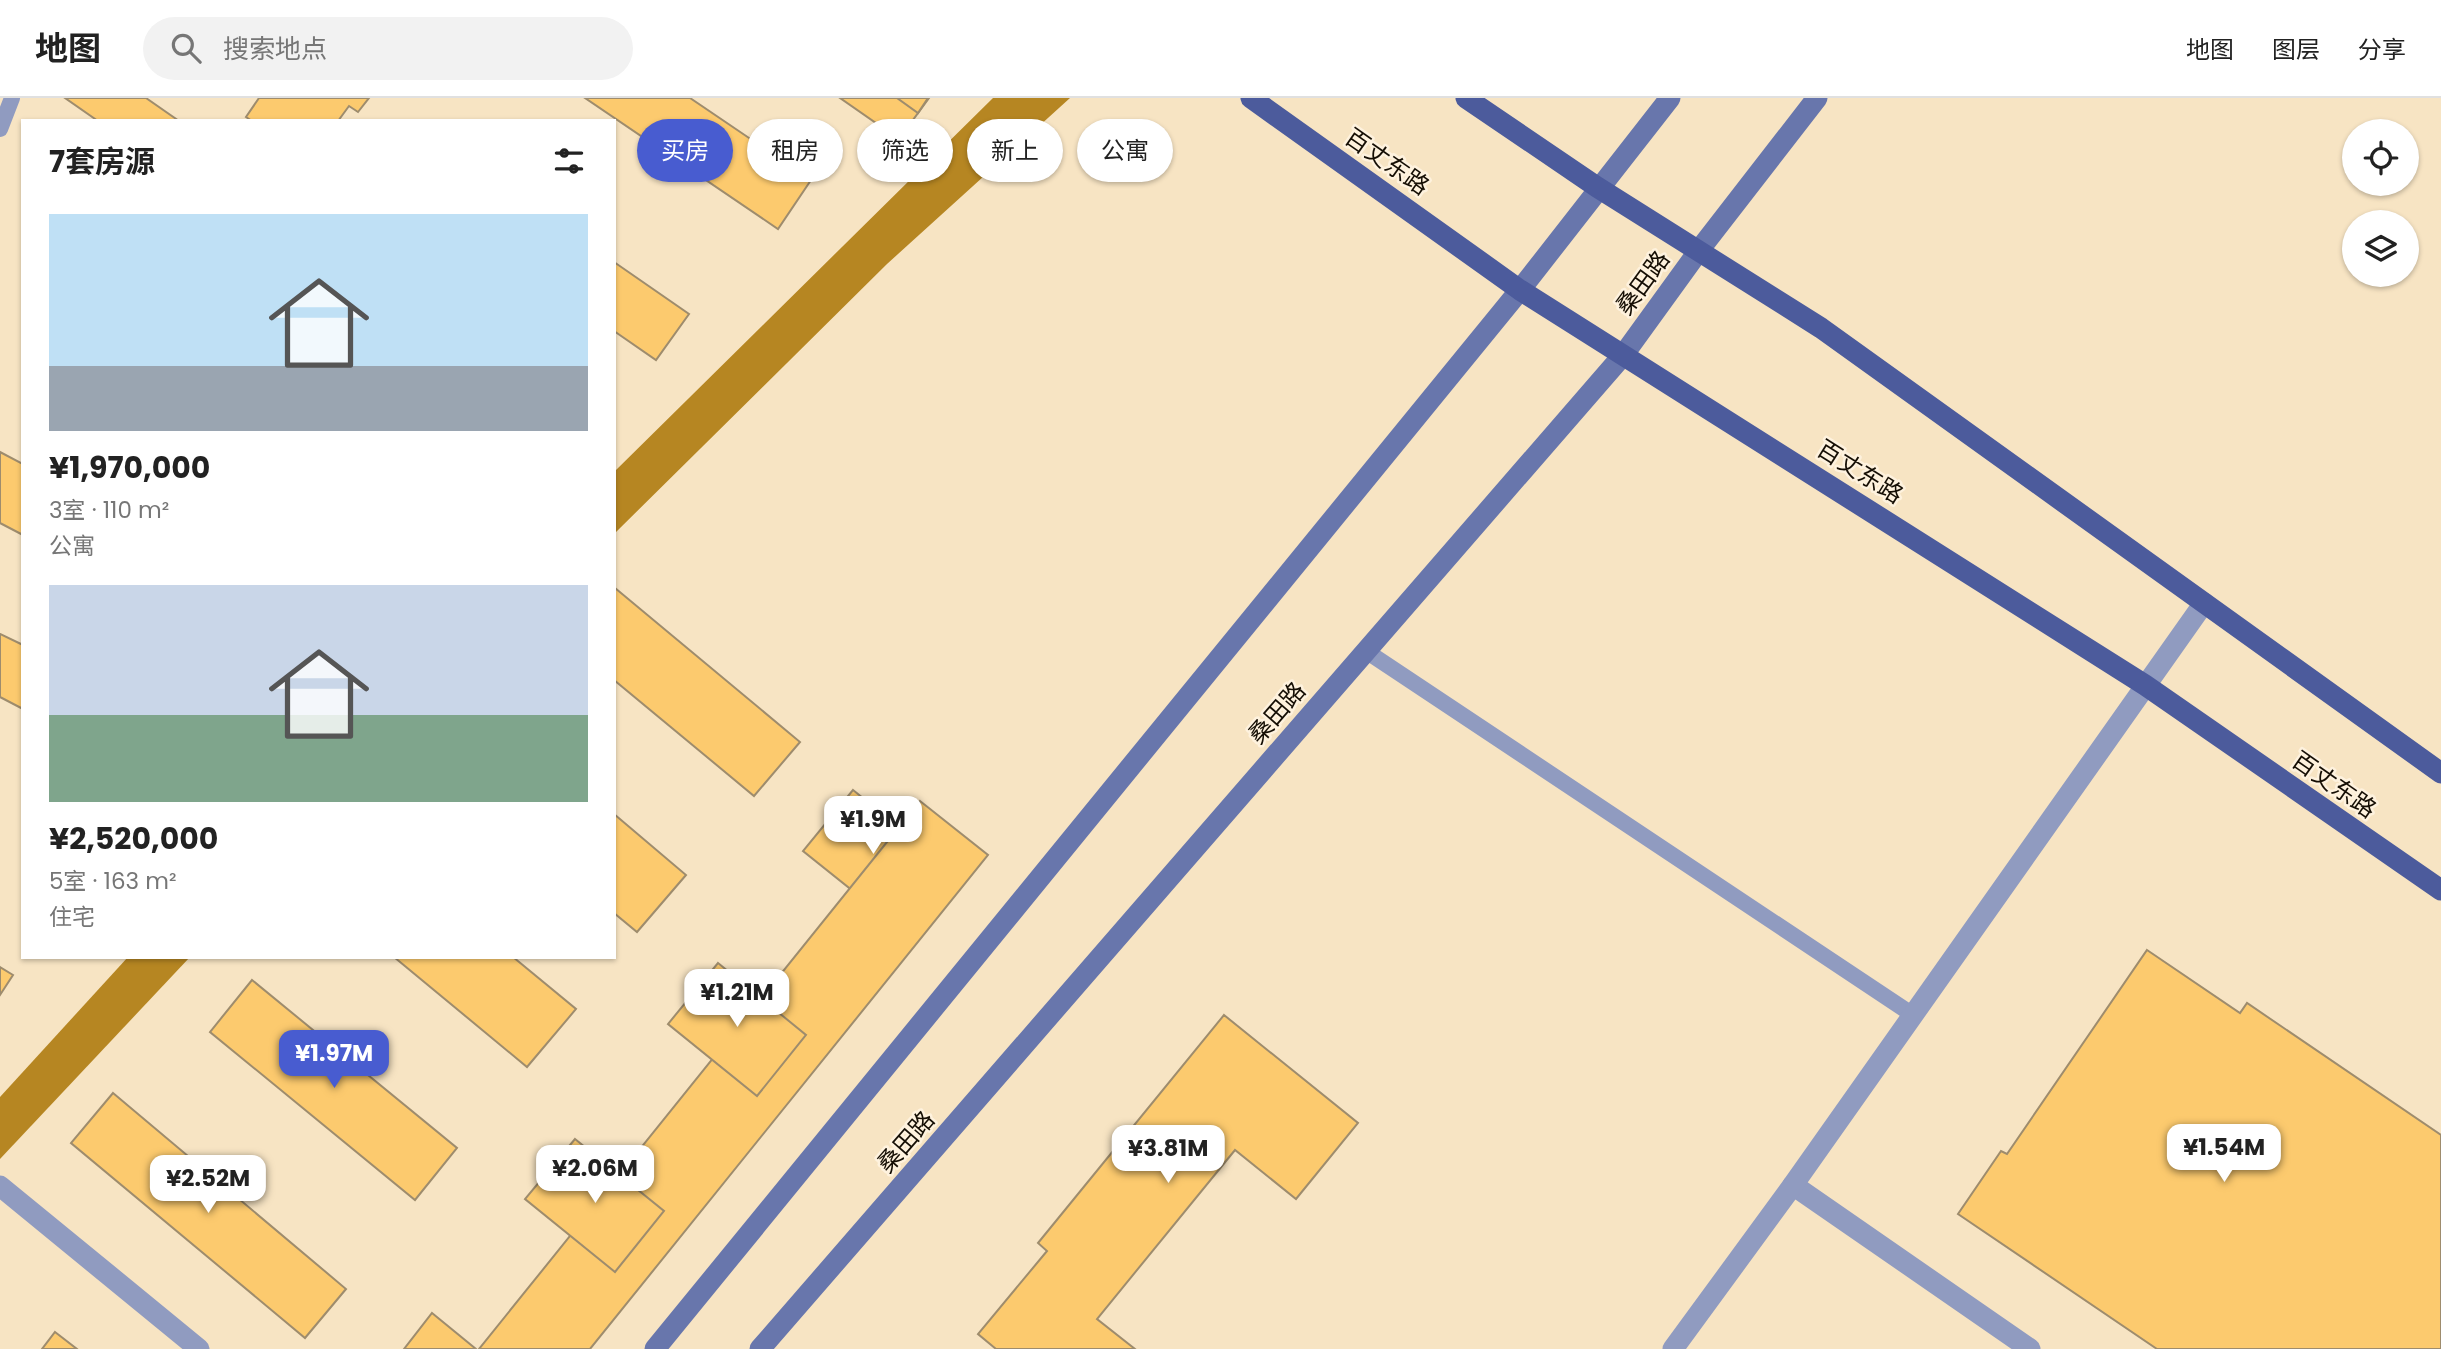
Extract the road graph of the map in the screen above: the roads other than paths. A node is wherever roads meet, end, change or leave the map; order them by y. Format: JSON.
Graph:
{"nodes":[{"id":1,"x":12,"y":98,"type":"edge"},
{"id":2,"x":1251,"y":98,"type":"edge"},
{"id":3,"x":1466,"y":98,"type":"edge"},
{"id":4,"x":1670,"y":98,"type":"edge"},
{"id":5,"x":1817,"y":98,"type":"edge"},
{"id":6,"x":0,"y":129,"type":"edge"},
{"id":7,"x":1597,"y":187,"type":"junction"},
{"id":8,"x":1700,"y":249,"type":"junction"},
{"id":9,"x":1520,"y":290,"type":"junction"},
{"id":10,"x":1625,"y":354,"type":"junction"},
{"id":11,"x":2204,"y":603,"type":"junction"},
{"id":12,"x":1366,"y":651,"type":"junction"},
{"id":13,"x":2146,"y":685,"type":"junction"},
{"id":14,"x":2441,"y":773,"type":"edge"},
{"id":15,"x":2441,"y":890,"type":"edge"},
{"id":16,"x":1913,"y":1015,"type":"junction"},
{"id":17,"x":1793,"y":1185,"type":"junction"},
{"id":18,"x":3,"y":1188,"type":"edge"},
{"id":19,"x":199,"y":1349,"type":"edge"},
{"id":20,"x":655,"y":1349,"type":"edge"},
{"id":21,"x":760,"y":1349,"type":"edge"},
{"id":22,"x":1673,"y":1349,"type":"edge"},
{"id":23,"x":2030,"y":1349,"type":"edge"}],
"edges":[{"from":1,"to":6,"type":"lane"},
{"from":2,"to":9,"type":"main road","name":"百丈东路"},
{"from":3,"to":7,"type":"main road"},
{"from":4,"to":7,"type":"main road"},
{"from":5,"to":8,"type":"main road","name":"桑田路"},
{"from":7,"to":8,"type":"main road"},
{"from":7,"to":9,"type":"main road"},
{"from":8,"to":10,"type":"main road","name":"桑田路"},
{"from":8,"to":11,"type":"main road"},
{"from":9,"to":10,"type":"main road","name":"百丈东路"},
{"from":9,"to":20,"type":"main road"},
{"from":10,"to":12,"type":"main road","name":"桑田路"},
{"from":10,"to":13,"type":"main road","name":"百丈东路"},
{"from":11,"to":13,"type":"street"},
{"from":11,"to":14,"type":"main road"},
{"from":12,"to":16,"type":"lane"},
{"from":12,"to":21,"type":"main road","name":"桑田路"},
{"from":13,"to":15,"type":"main road","name":"百丈东路"},
{"from":13,"to":16,"type":"street"},
{"from":16,"to":17,"type":"street"},
{"from":17,"to":22,"type":"street"},
{"from":17,"to":23,"type":"street"},
{"from":18,"to":19,"type":"street"}]}
